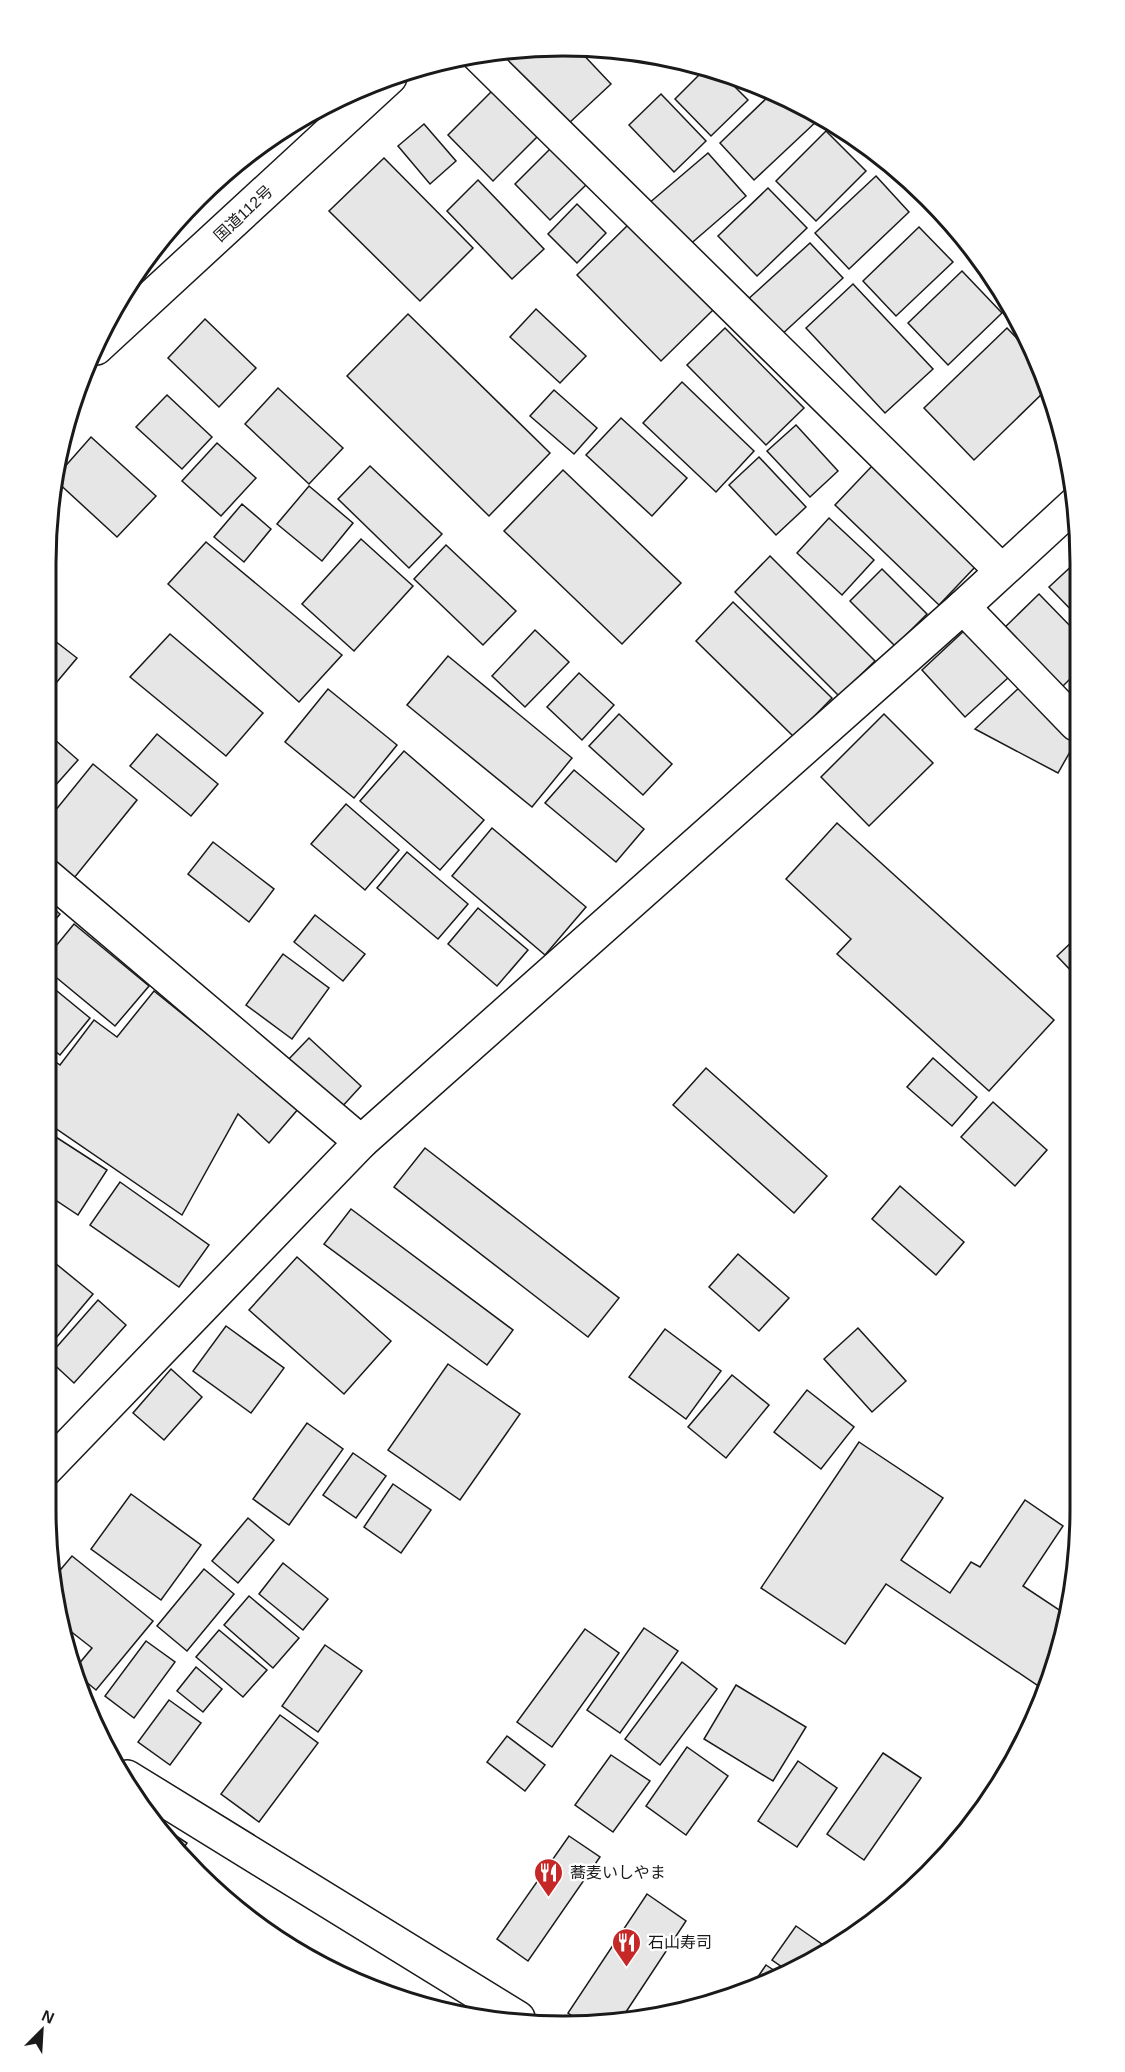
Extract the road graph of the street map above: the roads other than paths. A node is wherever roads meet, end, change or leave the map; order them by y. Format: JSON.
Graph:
{"nodes":[{"id":1,"x":485,"y":62,"type":"edge"},
{"id":2,"x":374,"y":92,"type":"edge"},
{"id":3,"x":109,"y":336,"type":"edge"},
{"id":4,"x":1066,"y":511,"type":"edge"},
{"id":5,"x":1001,"y":570,"type":"junction"},
{"id":6,"x":963,"y":607,"type":"junction"},
{"id":7,"x":1070,"y":718,"type":"edge"},
{"id":8,"x":56,"y":883,"type":"edge"},
{"id":9,"x":361,"y":1142,"type":"junction"},
{"id":10,"x":56,"y":1459,"type":"edge"},
{"id":11,"x":135,"y":1782,"type":"edge"},
{"id":12,"x":510,"y":2013,"type":"edge"}],
"edges":[{"from":1,"to":5,"type":"main road"},
{"from":2,"to":3,"type":"main road","name":"国道112号"},
{"from":4,"to":5,"type":"main road"},
{"from":5,"to":6,"type":"main road"},
{"from":6,"to":7,"type":"main road"},
{"from":6,"to":9,"type":"main road"},
{"from":8,"to":9,"type":"main road"},
{"from":9,"to":10,"type":"main road"},
{"from":11,"to":12,"type":"main road"}]}
